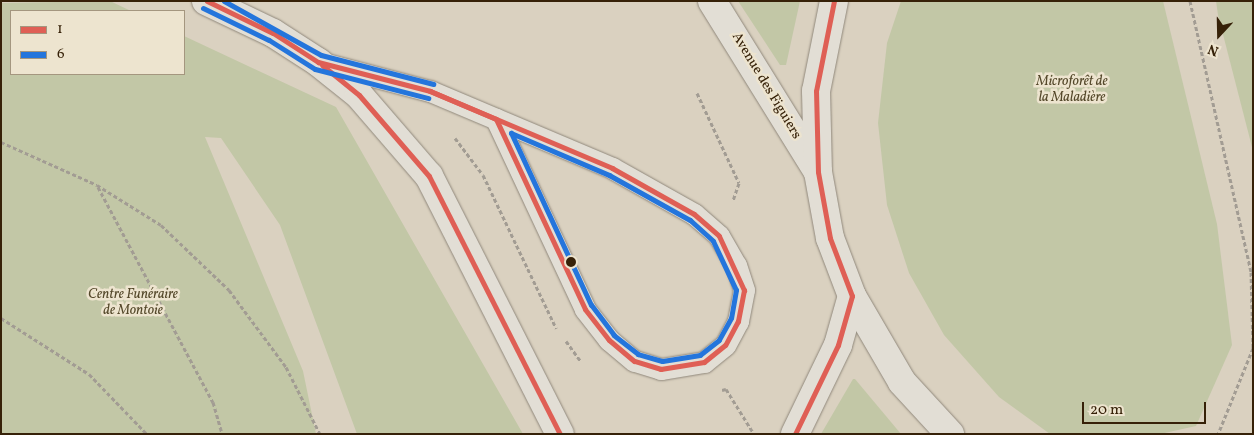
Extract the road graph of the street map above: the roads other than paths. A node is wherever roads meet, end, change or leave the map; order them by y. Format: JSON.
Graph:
{"nodes":[{"id":1,"x":206,"y":1,"type":"edge"},
{"id":2,"x":712,"y":1,"type":"edge"},
{"id":3,"x":834,"y":1,"type":"edge"},
{"id":4,"x":318,"y":62,"type":"junction"},
{"id":5,"x":496,"y":119,"type":"junction"},
{"id":6,"x":818,"y":172,"type":"junction"},
{"id":7,"x":852,"y":296,"type":"junction"},
{"id":8,"x":560,"y":434,"type":"edge"},
{"id":9,"x":795,"y":434,"type":"edge"},
{"id":10,"x":950,"y":434,"type":"edge"}],
"edges":[{"from":1,"to":4,"type":"street"},
{"from":2,"to":6,"type":"street","name":"Avenue des Figuiers"},
{"from":3,"to":6,"type":"street"},
{"from":4,"to":5,"type":"lane"},
{"from":4,"to":8,"type":"street"},
{"from":5,"to":5,"type":"lane"},
{"from":6,"to":7,"type":"street"},
{"from":7,"to":9,"type":"street"},
{"from":7,"to":10,"type":"street"}]}
